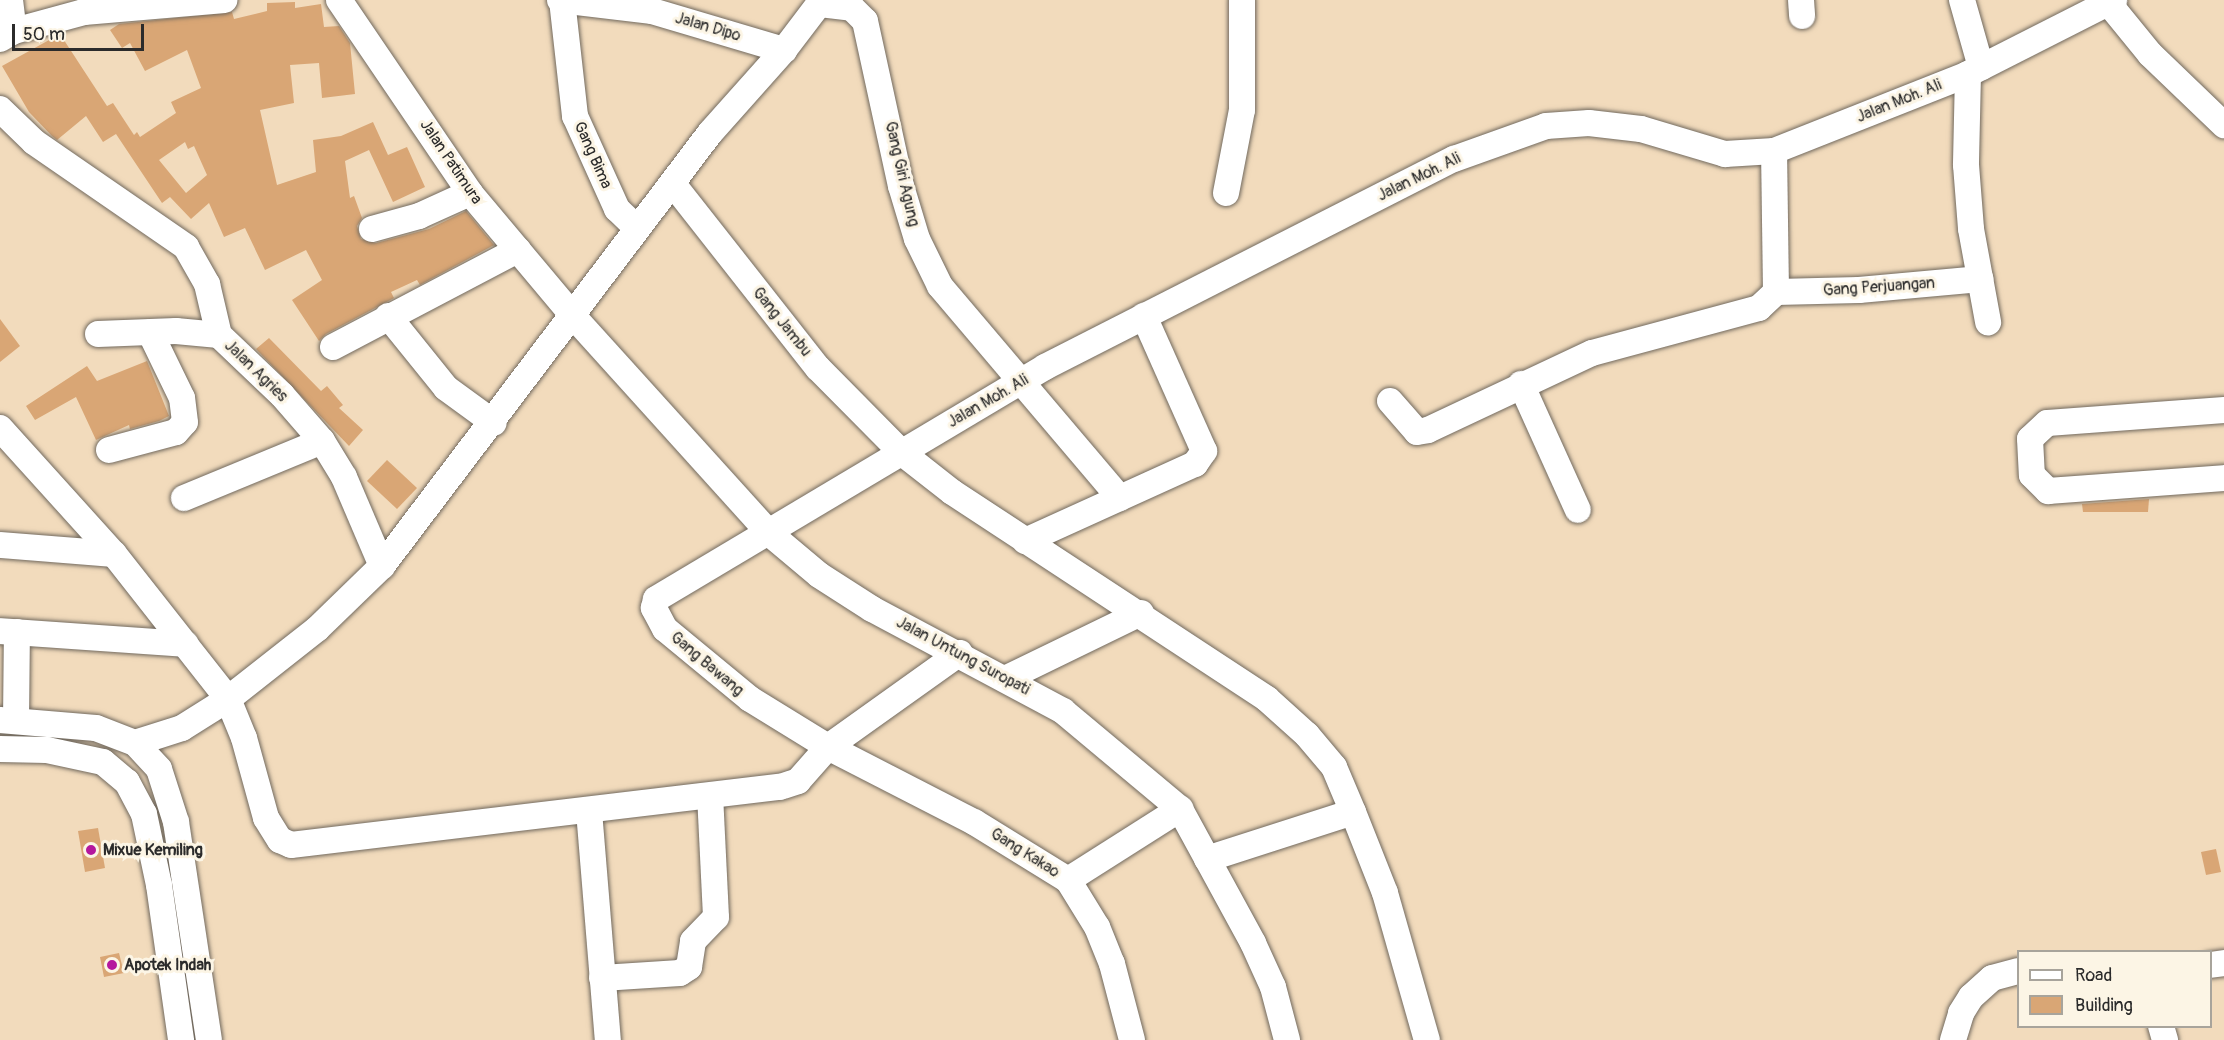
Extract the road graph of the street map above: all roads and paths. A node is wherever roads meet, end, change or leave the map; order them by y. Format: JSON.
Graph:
{"nodes":[{"id":1,"x":10,"y":0,"type":"edge"},
{"id":2,"x":224,"y":0,"type":"edge"},
{"id":3,"x":339,"y":0,"type":"edge"},
{"id":4,"x":561,"y":0,"type":"edge"},
{"id":5,"x":1242,"y":0,"type":"edge"},
{"id":6,"x":1962,"y":0,"type":"edge"},
{"id":7,"x":2110,"y":1,"type":"edge"},
{"id":8,"x":821,"y":2,"type":"edge"},
{"id":9,"x":652,"y":6,"type":"edge"},
{"id":10,"x":7,"y":35,"type":"edge"},
{"id":11,"x":784,"y":50,"type":"junction"},
{"id":12,"x":1975,"y":71,"type":"junction"},
{"id":13,"x":0,"y":109,"type":"edge"},
{"id":14,"x":2224,"y":125,"type":"edge"},
{"id":15,"x":1774,"y":151,"type":"junction"},
{"id":16,"x":673,"y":184,"type":"junction"},
{"id":17,"x":470,"y":193,"type":"junction"},
{"id":18,"x":1226,"y":193,"type":"dead end"},
{"id":19,"x":637,"y":228,"type":"junction"},
{"id":20,"x":372,"y":229,"type":"dead end"},
{"id":21,"x":518,"y":250,"type":"junction"},
{"id":22,"x":1982,"y":279,"type":"junction"},
{"id":23,"x":1776,"y":292,"type":"junction"},
{"id":24,"x":388,"y":316,"type":"junction"},
{"id":25,"x":1144,"y":316,"type":"junction"},
{"id":26,"x":574,"y":317,"type":"junction"},
{"id":27,"x":1988,"y":322,"type":"dead end"},
{"id":28,"x":150,"y":332,"type":"junction"},
{"id":29,"x":98,"y":334,"type":"dead end"},
{"id":30,"x":219,"y":335,"type":"junction"},
{"id":31,"x":333,"y":346,"type":"dead end"},
{"id":32,"x":1021,"y":382,"type":"junction"},
{"id":33,"x":1521,"y":384,"type":"junction"},
{"id":34,"x":1390,"y":401,"type":"dead end"},
{"id":35,"x":2224,"y":410,"type":"edge"},
{"id":36,"x":494,"y":423,"type":"junction"},
{"id":37,"x":0,"y":428,"type":"edge"},
{"id":38,"x":322,"y":441,"type":"junction"},
{"id":39,"x":109,"y":450,"type":"dead end"},
{"id":40,"x":901,"y":452,"type":"junction"},
{"id":41,"x":0,"y":455,"type":"edge"},
{"id":42,"x":26,"y":458,"type":"junction"},
{"id":43,"x":2224,"y":478,"type":"edge"},
{"id":44,"x":184,"y":498,"type":"dead end"},
{"id":45,"x":1120,"y":498,"type":"junction"},
{"id":46,"x":1578,"y":510,"type":"dead end"},
{"id":47,"x":769,"y":533,"type":"junction"},
{"id":48,"x":1025,"y":541,"type":"junction"},
{"id":49,"x":0,"y":545,"type":"edge"},
{"id":50,"x":114,"y":554,"type":"junction"},
{"id":51,"x":382,"y":566,"type":"junction"},
{"id":52,"x":1141,"y":613,"type":"junction"},
{"id":53,"x":9,"y":632,"type":"edge"},
{"id":54,"x":186,"y":644,"type":"junction"},
{"id":55,"x":960,"y":653,"type":"junction"},
{"id":56,"x":1006,"y":678,"type":"junction"},
{"id":57,"x":228,"y":699,"type":"junction"},
{"id":58,"x":8,"y":721,"type":"edge"},
{"id":59,"x":182,"y":728,"type":"junction"},
{"id":60,"x":135,"y":743,"type":"junction"},
{"id":61,"x":828,"y":747,"type":"junction"},
{"id":62,"x":0,"y":749,"type":"edge"},
{"id":63,"x":159,"y":770,"type":"junction"},
{"id":64,"x":710,"y":796,"type":"junction"},
{"id":65,"x":1180,"y":809,"type":"junction"},
{"id":66,"x":589,"y":811,"type":"junction"},
{"id":67,"x":1353,"y":812,"type":"junction"},
{"id":68,"x":1207,"y":859,"type":"junction"},
{"id":69,"x":1068,"y":880,"type":"junction"},
{"id":70,"x":2017,"y":972,"type":"edge"},
{"id":71,"x":603,"y":978,"type":"junction"},
{"id":72,"x":180,"y":1040,"type":"edge"},
{"id":73,"x":209,"y":1040,"type":"edge"},
{"id":74,"x":608,"y":1040,"type":"edge"},
{"id":75,"x":1132,"y":1040,"type":"edge"},
{"id":76,"x":1287,"y":1040,"type":"edge"},
{"id":77,"x":1427,"y":1040,"type":"edge"},
{"id":78,"x":1953,"y":1040,"type":"edge"}],
"edges":[{"from":1,"to":10,"type":"street"},
{"from":2,"to":10,"type":"street"},
{"from":3,"to":17,"type":"street","name":"Jalan Patimura"},
{"from":4,"to":9,"type":"street","name":"Jalan Dipo"},
{"from":4,"to":19,"type":"street","name":"Gang Bima"},
{"from":5,"to":18,"type":"street"},
{"from":6,"to":12,"type":"street"},
{"from":7,"to":12,"type":"street","name":"Jalan Moh. Ali"},
{"from":7,"to":14,"type":"street"},
{"from":8,"to":11,"type":"street"},
{"from":8,"to":32,"type":"street","name":"Gang Giri Agung"},
{"from":9,"to":11,"type":"street","name":"Jalan Dipo"},
{"from":11,"to":16,"type":"street"},
{"from":12,"to":15,"type":"street","name":"Jalan Moh. Ali"},
{"from":12,"to":22,"type":"street"},
{"from":13,"to":30,"type":"street","name":"Jalan Agries"},
{"from":15,"to":23,"type":"street"},
{"from":15,"to":25,"type":"street","name":"Jalan Moh. Ali"},
{"from":16,"to":19,"type":"street"},
{"from":16,"to":40,"type":"street","name":"Gang Jambu"},
{"from":17,"to":20,"type":"street"},
{"from":17,"to":21,"type":"street","name":"Jalan Patimura"},
{"from":19,"to":26,"type":"street"},
{"from":21,"to":24,"type":"street"},
{"from":21,"to":26,"type":"street","name":"Jalan Patimura"},
{"from":22,"to":23,"type":"street","name":"Gang Perjuangan"},
{"from":22,"to":27,"type":"street"},
{"from":23,"to":33,"type":"street"},
{"from":24,"to":31,"type":"street"},
{"from":24,"to":36,"type":"street"},
{"from":25,"to":32,"type":"street","name":"Jalan Moh. Ali"},
{"from":25,"to":45,"type":"street"},
{"from":26,"to":36,"type":"street"},
{"from":26,"to":47,"type":"street","name":"Jalan Untung Suropati"},
{"from":28,"to":29,"type":"street"},
{"from":28,"to":30,"type":"street"},
{"from":28,"to":39,"type":"street"},
{"from":30,"to":38,"type":"street","name":"Jalan Agries"},
{"from":32,"to":40,"type":"street","name":"Jalan Moh. Ali"},
{"from":32,"to":45,"type":"street","name":"Gang Giri Agung"},
{"from":33,"to":34,"type":"street"},
{"from":33,"to":46,"type":"street"},
{"from":35,"to":43,"type":"street"},
{"from":36,"to":51,"type":"street"},
{"from":37,"to":42,"type":"street"},
{"from":38,"to":44,"type":"street"},
{"from":38,"to":51,"type":"street","name":"Jalan Agries"},
{"from":40,"to":47,"type":"street","name":"Jalan Moh. Ali"},
{"from":40,"to":48,"type":"street","name":"Gang Jambu"},
{"from":41,"to":42,"type":"street"},
{"from":42,"to":50,"type":"street"},
{"from":45,"to":48,"type":"street"},
{"from":47,"to":55,"type":"street","name":"Jalan Untung Suropati"},
{"from":47,"to":61,"type":"street","name":"Gang Bawang"},
{"from":48,"to":52,"type":"street","name":"Gang Jambu"},
{"from":49,"to":50,"type":"street"},
{"from":50,"to":54,"type":"street"},
{"from":51,"to":57,"type":"street"},
{"from":52,"to":56,"type":"street"},
{"from":52,"to":67,"type":"street","name":"Gang Jambu"},
{"from":53,"to":54,"type":"street"},
{"from":53,"to":58,"type":"street"},
{"from":54,"to":57,"type":"street"},
{"from":55,"to":56,"type":"street","name":"Jalan Untung Suropati"},
{"from":55,"to":61,"type":"street"},
{"from":56,"to":65,"type":"street","name":"Jalan Untung Suropati"},
{"from":57,"to":59,"type":"street"},
{"from":57,"to":66,"type":"street"},
{"from":58,"to":60,"type":"street"},
{"from":59,"to":60,"type":"street"},
{"from":59,"to":63,"type":"street"},
{"from":60,"to":63,"type":"street"},
{"from":61,"to":64,"type":"street"},
{"from":61,"to":69,"type":"street","name":"Gang Kakao"},
{"from":62,"to":72,"type":"street"},
{"from":63,"to":73,"type":"street"},
{"from":64,"to":66,"type":"street"},
{"from":64,"to":71,"type":"street"},
{"from":65,"to":68,"type":"street","name":"Jalan Untung Suropati"},
{"from":65,"to":69,"type":"street"},
{"from":66,"to":71,"type":"street"},
{"from":67,"to":68,"type":"street"},
{"from":67,"to":77,"type":"street","name":"Gang Jambu"},
{"from":68,"to":76,"type":"street","name":"Jalan Untung Suropati"},
{"from":69,"to":75,"type":"street","name":"Gang Kakao"},
{"from":70,"to":78,"type":"street"},
{"from":71,"to":74,"type":"street"}]}
